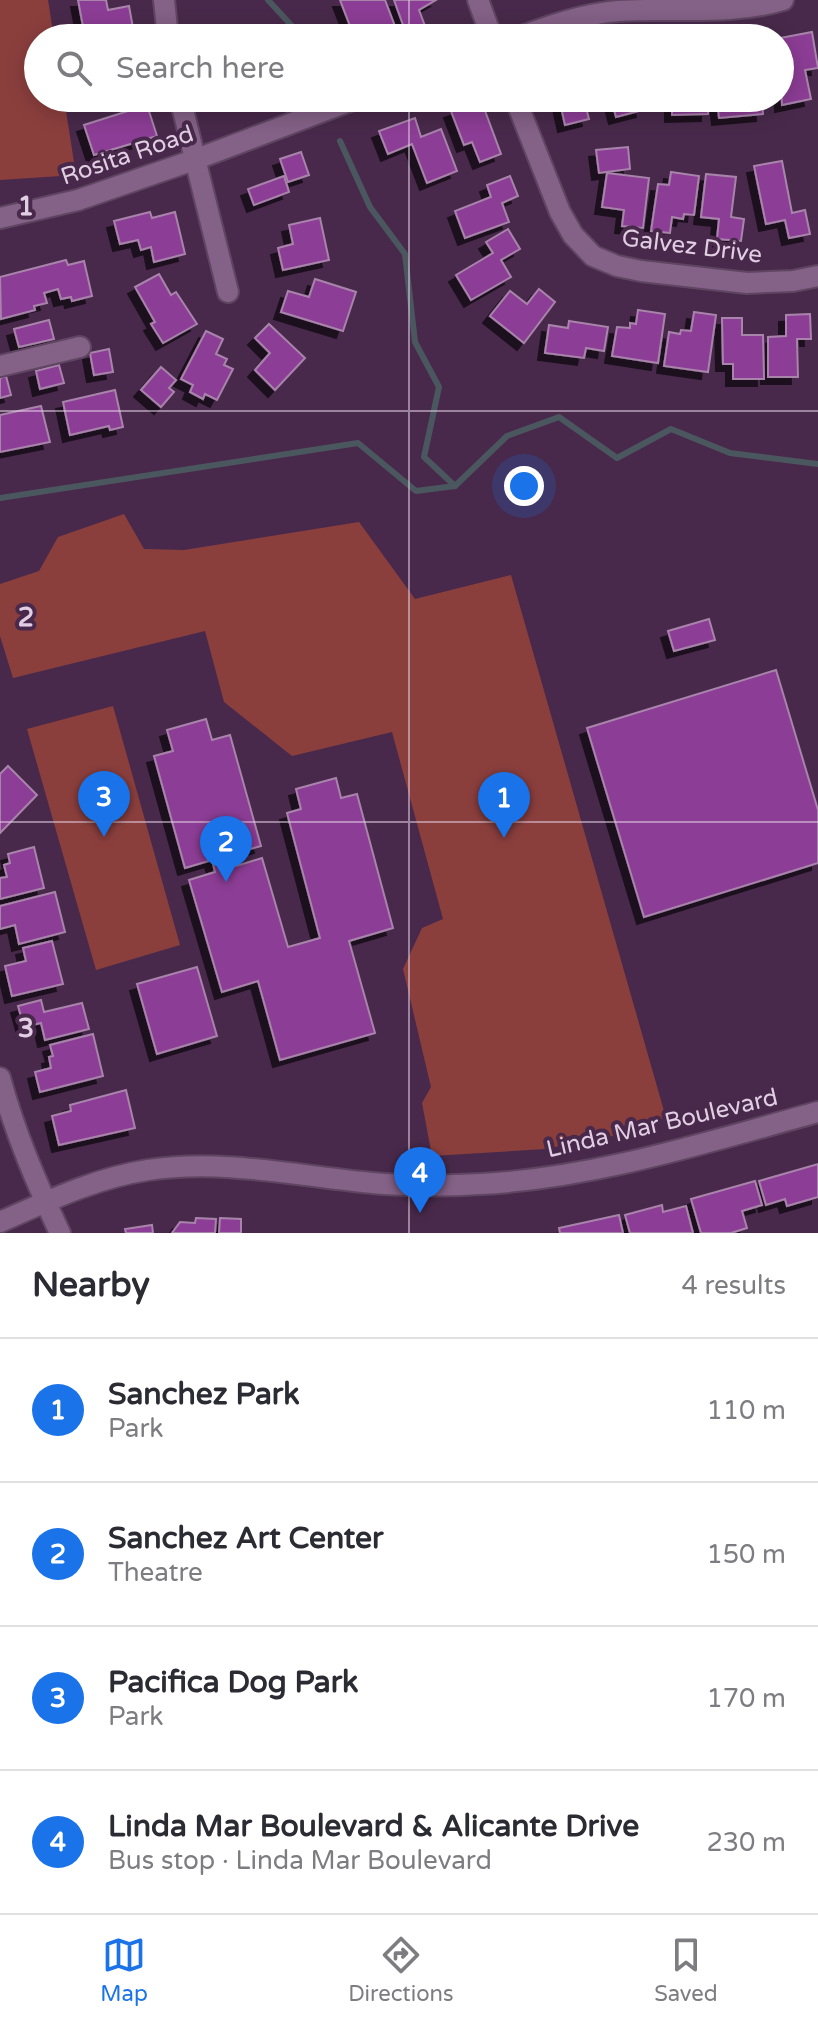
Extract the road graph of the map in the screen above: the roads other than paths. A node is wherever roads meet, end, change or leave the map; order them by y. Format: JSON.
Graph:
{"nodes":[{"id":1,"x":164,"y":0,"type":"edge"},
{"id":2,"x":478,"y":0,"type":"edge"},
{"id":3,"x":783,"y":0,"type":"edge"},
{"id":4,"x":167,"y":24,"type":"edge"},
{"id":5,"x":487,"y":24,"type":"edge"},
{"id":6,"x":555,"y":24,"type":"edge"},
{"id":7,"x":183,"y":112,"type":"edge"},
{"id":8,"x":321,"y":112,"type":"edge"},
{"id":9,"x":521,"y":112,"type":"edge"},
{"id":10,"x":194,"y":160,"type":"junction"},
{"id":11,"x":0,"y":218,"type":"edge"},
{"id":12,"x":818,"y":276,"type":"edge"},
{"id":13,"x":228,"y":292,"type":"dead end"},
{"id":14,"x":80,"y":347,"type":"dead end"},
{"id":15,"x":0,"y":366,"type":"edge"},
{"id":16,"x":0,"y":1078,"type":"edge"},
{"id":17,"x":818,"y":1112,"type":"edge"},
{"id":18,"x":46,"y":1202,"type":"junction"},
{"id":19,"x":0,"y":1222,"type":"edge"},
{"id":20,"x":60,"y":1233,"type":"edge"}],
"edges":[{"from":1,"to":4,"type":"street"},
{"from":2,"to":5,"type":"street"},
{"from":3,"to":6,"type":"street"},
{"from":7,"to":10,"type":"street"},
{"from":8,"to":10,"type":"street","name":"Rosita Road"},
{"from":9,"to":12,"type":"street","name":"Galvez Drive"},
{"from":10,"to":11,"type":"street","name":"Rosita Road"},
{"from":10,"to":13,"type":"street"},
{"from":14,"to":15,"type":"street"},
{"from":16,"to":18,"type":"street"},
{"from":17,"to":18,"type":"street","name":"Linda Mar Boulevard"},
{"from":18,"to":19,"type":"street","name":"Linda Mar Boulevard"},
{"from":18,"to":20,"type":"street"}]}
